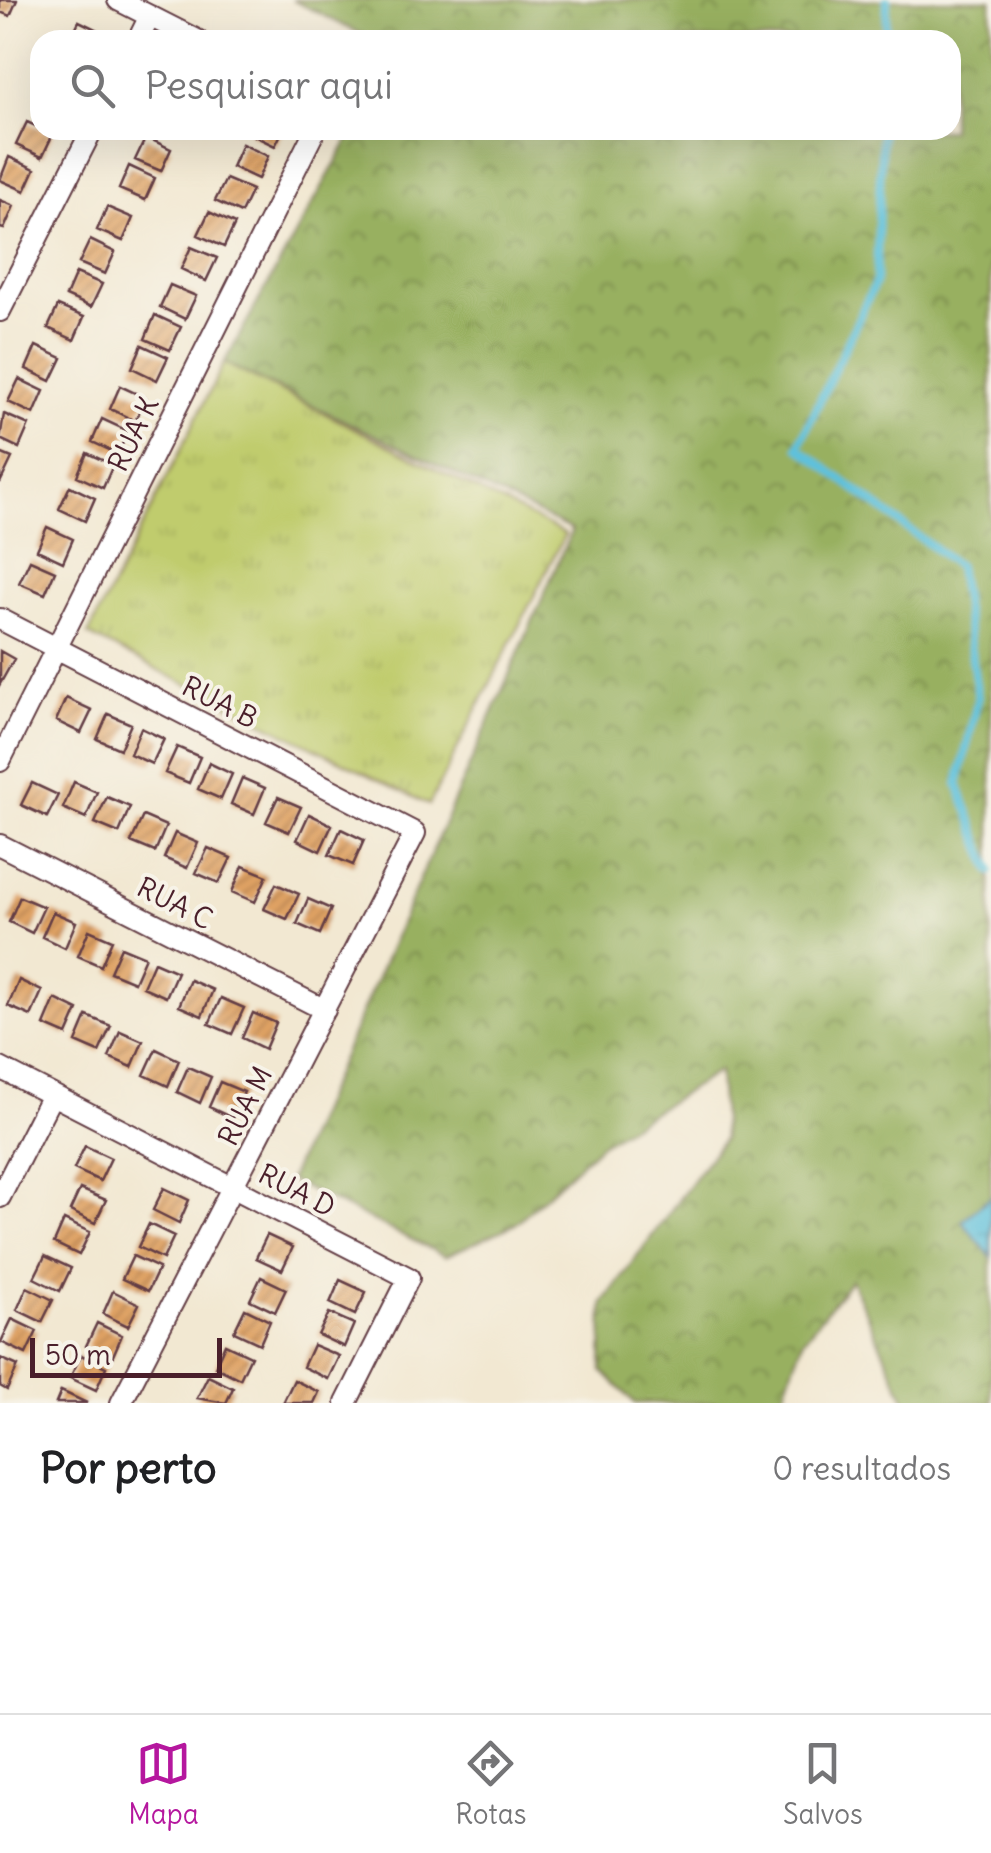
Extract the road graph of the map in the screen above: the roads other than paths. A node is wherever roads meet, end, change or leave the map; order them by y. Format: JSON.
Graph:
{"nodes":[{"id":1,"x":118,"y":0,"type":"edge"},
{"id":2,"x":150,"y":16,"type":"junction"},
{"id":3,"x":143,"y":30,"type":"edge"},
{"id":4,"x":177,"y":30,"type":"edge"},
{"id":5,"x":87,"y":140,"type":"edge"},
{"id":6,"x":309,"y":140,"type":"edge"},
{"id":7,"x":0,"y":311,"type":"edge"},
{"id":8,"x":0,"y":619,"type":"edge"},
{"id":9,"x":57,"y":649,"type":"junction"},
{"id":10,"x":0,"y":761,"type":"edge"},
{"id":11,"x":414,"y":833,"type":"joint"},
{"id":12,"x":0,"y":845,"type":"edge"},
{"id":13,"x":325,"y":1010,"type":"junction"},
{"id":14,"x":0,"y":1068,"type":"edge"},
{"id":15,"x":52,"y":1094,"type":"junction"},
{"id":16,"x":234,"y":1188,"type":"junction"},
{"id":17,"x":0,"y":1197,"type":"edge"},
{"id":18,"x":121,"y":1403,"type":"edge"},
{"id":19,"x":346,"y":1403,"type":"edge"}],
"edges":[{"from":1,"to":2,"type":"street"},
{"from":2,"to":3,"type":"street"},
{"from":2,"to":4,"type":"street"},
{"from":5,"to":7,"type":"street"},
{"from":6,"to":9,"type":"street","name":"RUA K"},
{"from":8,"to":9,"type":"street","name":"RUA B"},
{"from":9,"to":10,"type":"street","name":"RUA K"},
{"from":9,"to":11,"type":"street","name":"RUA B"},
{"from":11,"to":13,"type":"street","name":"RUA M"},
{"from":12,"to":13,"type":"street","name":"RUA C"},
{"from":13,"to":16,"type":"street","name":"RUA M"},
{"from":14,"to":15,"type":"street","name":"RUA D"},
{"from":15,"to":16,"type":"street","name":"RUA D"},
{"from":15,"to":17,"type":"street"},
{"from":16,"to":18,"type":"street","name":"RUA M"},
{"from":16,"to":19,"type":"street","name":"RUA D"}]}
